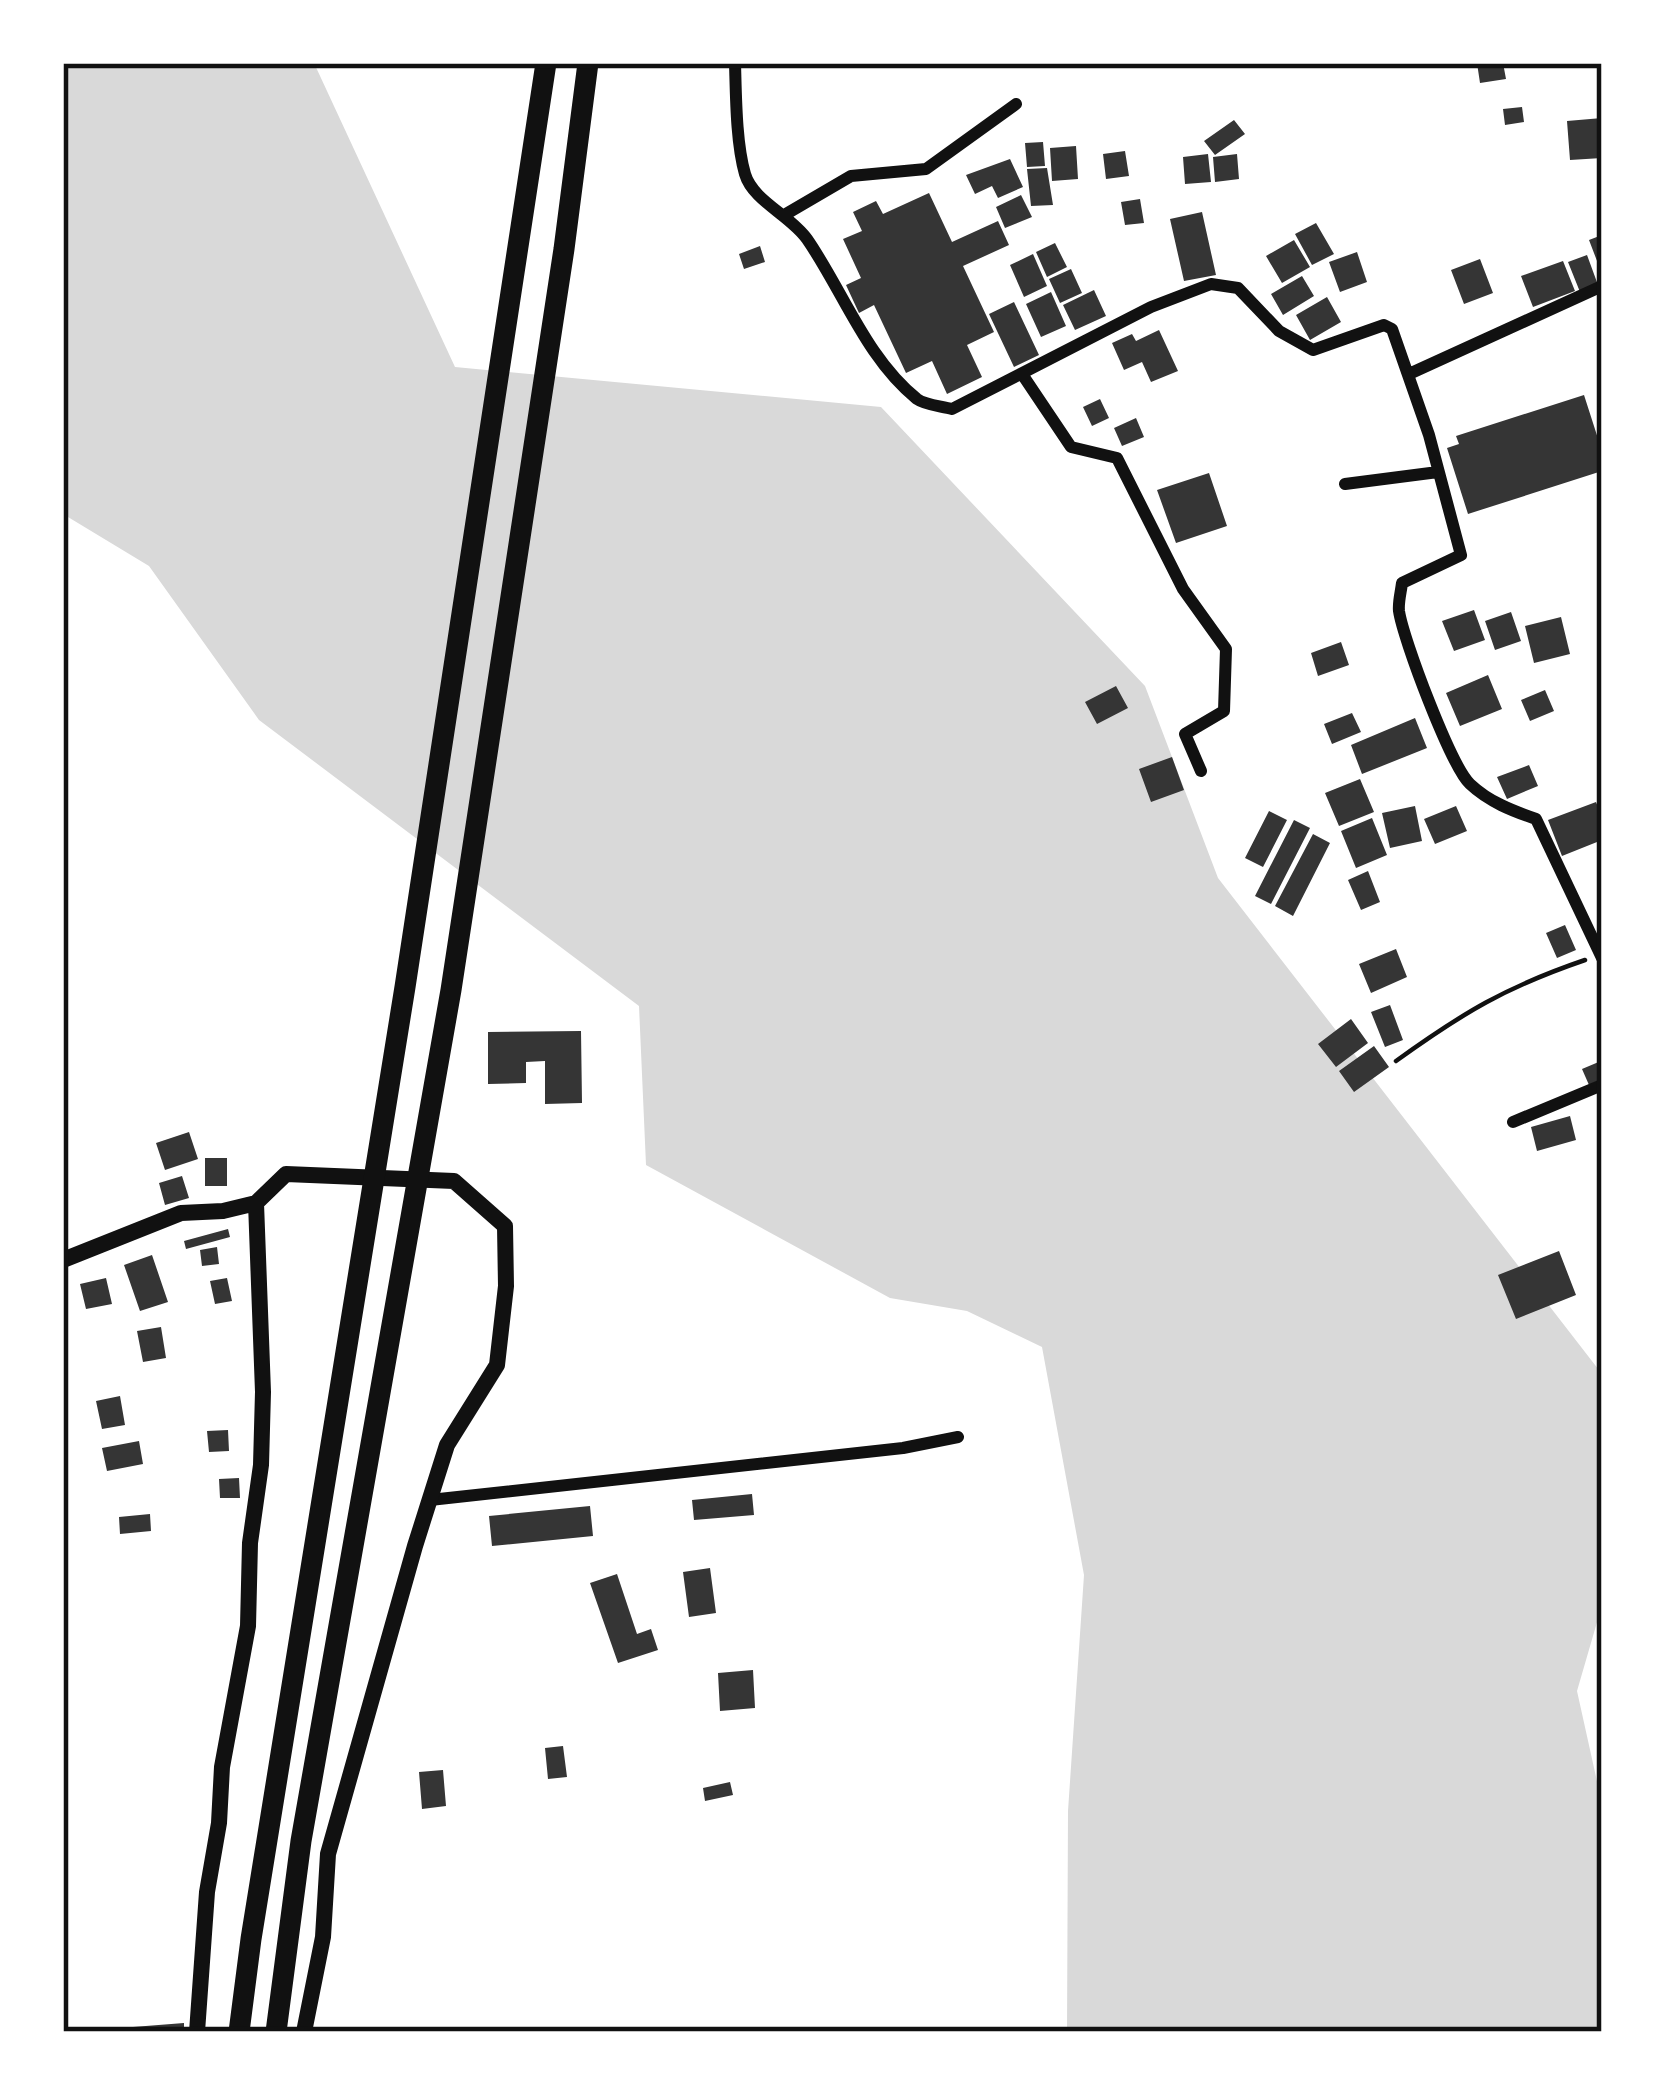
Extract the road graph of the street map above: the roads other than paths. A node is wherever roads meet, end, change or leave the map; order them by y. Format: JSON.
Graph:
{"nodes":[{"id":1,"x":546,"y":63,"type":"edge"},
{"id":2,"x":588,"y":63,"type":"edge"},
{"id":3,"x":735,"y":63,"type":"edge"},
{"id":4,"x":1016,"y":104,"type":"dead end"},
{"id":5,"x":786,"y":214,"type":"junction"},
{"id":6,"x":1602,"y":286,"type":"edge"},
{"id":7,"x":1022,"y":374,"type":"junction"},
{"id":8,"x":1409,"y":374,"type":"junction"},
{"id":9,"x":1438,"y":472,"type":"junction"},
{"id":10,"x":1345,"y":484,"type":"dead end"},
{"id":11,"x":1201,"y":771,"type":"dead end"},
{"id":12,"x":1601,"y":956,"type":"edge"},
{"id":13,"x":1602,"y":1085,"type":"edge"},
{"id":14,"x":1513,"y":1122,"type":"dead end"},
{"id":15,"x":256,"y":1203,"type":"junction"},
{"id":16,"x":63,"y":1260,"type":"edge"},
{"id":17,"x":958,"y":1437,"type":"dead end"},
{"id":18,"x":430,"y":1500,"type":"junction"},
{"id":19,"x":197,"y":2032,"type":"edge"},
{"id":20,"x":239,"y":2032,"type":"edge"},
{"id":21,"x":276,"y":2032,"type":"edge"},
{"id":22,"x":304,"y":2032,"type":"edge"}],
"edges":[{"from":1,"to":20,"type":"highway"},
{"from":2,"to":21,"type":"highway"},
{"from":3,"to":5,"type":"street"},
{"from":4,"to":5,"type":"street"},
{"from":5,"to":7,"type":"street"},
{"from":6,"to":8,"type":"street"},
{"from":7,"to":8,"type":"street"},
{"from":7,"to":11,"type":"street"},
{"from":8,"to":9,"type":"street"},
{"from":9,"to":10,"type":"street"},
{"from":9,"to":12,"type":"street"},
{"from":13,"to":14,"type":"street"},
{"from":15,"to":16,"type":"street"},
{"from":15,"to":18,"type":"street"},
{"from":15,"to":19,"type":"street"},
{"from":17,"to":18,"type":"street"},
{"from":18,"to":22,"type":"street"}]}
